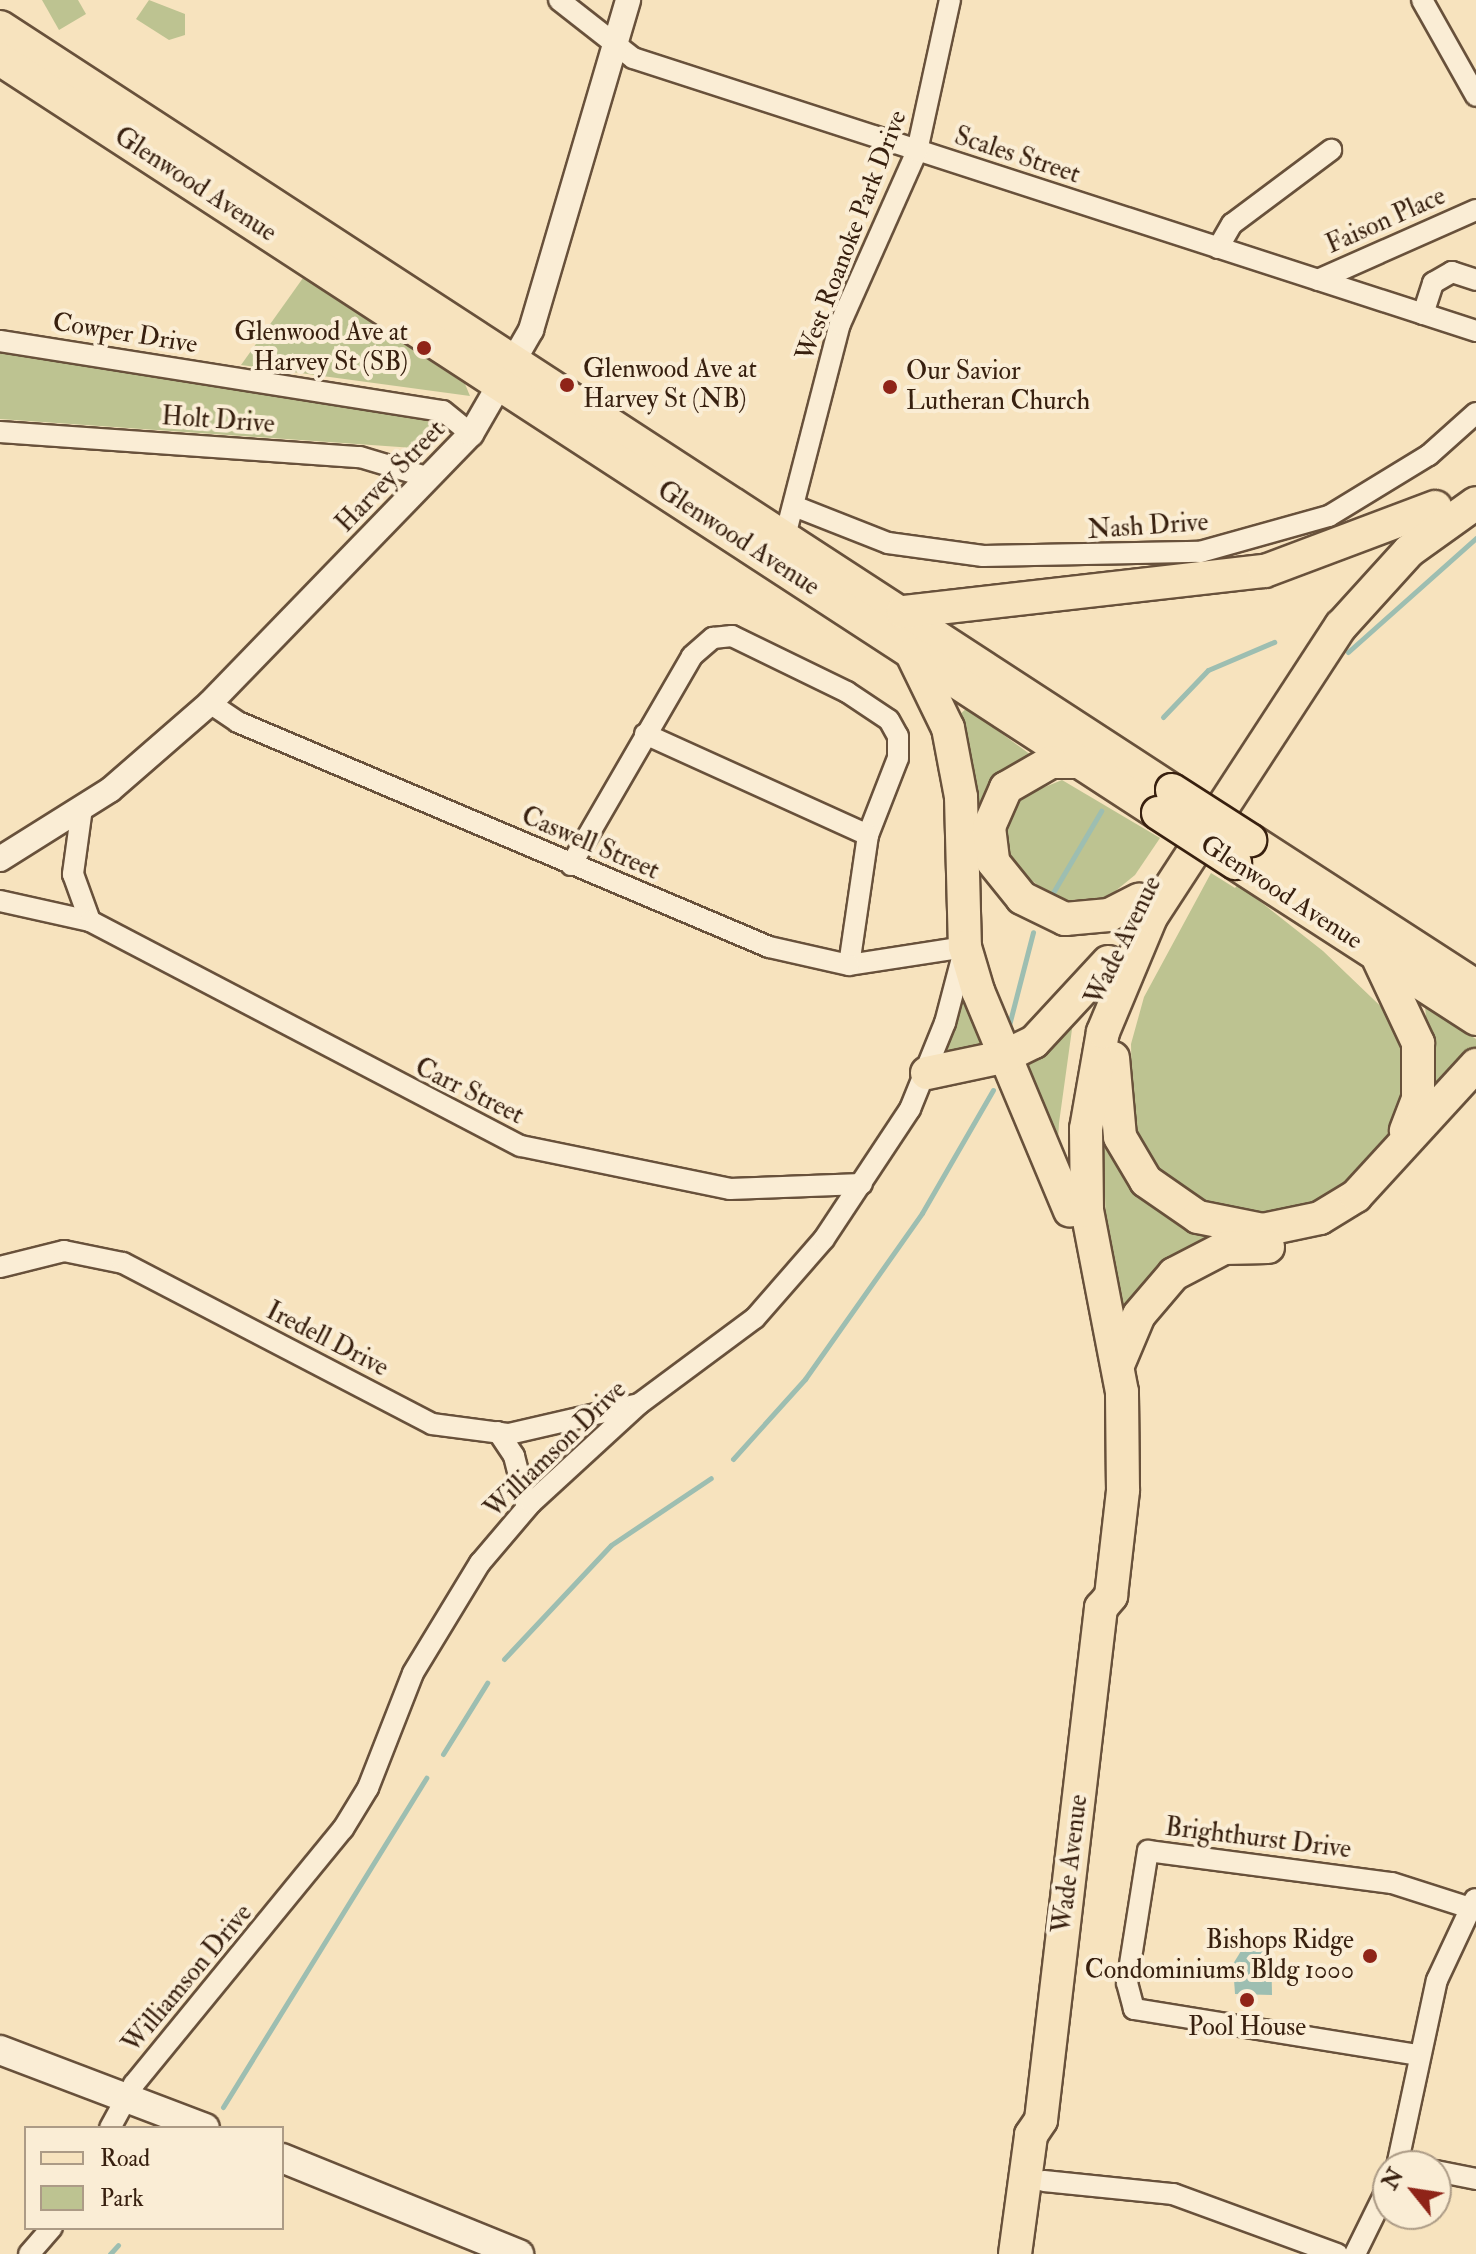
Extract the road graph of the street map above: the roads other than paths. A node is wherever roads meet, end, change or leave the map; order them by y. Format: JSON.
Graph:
{"nodes":[{"id":1,"x":559,"y":0,"type":"edge"},
{"id":2,"x":628,"y":0,"type":"edge"},
{"id":3,"x":950,"y":0,"type":"edge"},
{"id":4,"x":1422,"y":0,"type":"edge"},
{"id":5,"x":0,"y":27,"type":"edge"},
{"id":6,"x":614,"y":45,"type":"junction"},
{"id":7,"x":0,"y":59,"type":"edge"},
{"id":8,"x":1476,"y":96,"type":"edge"},
{"id":9,"x":1331,"y":150,"type":"dead end"},
{"id":10,"x":917,"y":151,"type":"junction"},
{"id":11,"x":1476,"y":210,"type":"edge"},
{"id":12,"x":1218,"y":248,"type":"junction"},
{"id":13,"x":1318,"y":280,"type":"junction"},
{"id":14,"x":1476,"y":280,"type":"edge"},
{"id":15,"x":1423,"y":314,"type":"junction"},
{"id":16,"x":1476,"y":331,"type":"edge"},
{"id":17,"x":0,"y":341,"type":"edge"},
{"id":18,"x":508,"y":373,"type":"junction"},
{"id":19,"x":1476,"y":413,"type":"edge"},
{"id":20,"x":0,"y":432,"type":"edge"},
{"id":21,"x":471,"y":434,"type":"junction"},
{"id":22,"x":430,"y":478,"type":"junction"},
{"id":23,"x":1476,"y":481,"type":"edge"},
{"id":24,"x":1476,"y":503,"type":"edge"},
{"id":25,"x":1435,"y":507,"type":"junction"},
{"id":26,"x":790,"y":521,"type":"junction"},
{"id":27,"x":903,"y":612,"type":"junction"},
{"id":28,"x":907,"y":648,"type":"junction"},
{"id":29,"x":977,"y":678,"type":"junction"},
{"id":30,"x":210,"y":703,"type":"junction"},
{"id":31,"x":948,"y":728,"type":"junction"},
{"id":32,"x":645,"y":734,"type":"junction"},
{"id":33,"x":1081,"y":762,"type":"junction"},
{"id":34,"x":1165,"y":802,"type":"junction"},
{"id":35,"x":82,"y":808,"type":"junction"},
{"id":36,"x":993,"y":810,"type":"junction"},
{"id":37,"x":868,"y":835,"type":"junction"},
{"id":38,"x":1242,"y":852,"type":"junction"},
{"id":39,"x":0,"y":859,"type":"edge"},
{"id":40,"x":571,"y":865,"type":"junction"},
{"id":41,"x":1139,"y":900,"type":"junction"},
{"id":42,"x":0,"y":901,"type":"edge"},
{"id":43,"x":90,"y":921,"type":"junction"},
{"id":44,"x":965,"y":947,"type":"junction"},
{"id":45,"x":1377,"y":957,"type":"junction"},
{"id":46,"x":1108,"y":962,"type":"junction"},
{"id":47,"x":849,"y":965,"type":"junction"},
{"id":48,"x":1476,"y":986,"type":"edge"},
{"id":49,"x":1113,"y":1000,"type":"junction"},
{"id":50,"x":1476,"y":1019,"type":"edge"},
{"id":51,"x":1003,"y":1057,"type":"junction"},
{"id":52,"x":1476,"y":1065,"type":"edge"},
{"id":53,"x":927,"y":1073,"type":"junction"},
{"id":54,"x":1476,"y":1089,"type":"edge"},
{"id":55,"x":1400,"y":1144,"type":"junction"},
{"id":56,"x":862,"y":1184,"type":"junction"},
{"id":57,"x":1070,"y":1211,"type":"junction"},
{"id":58,"x":0,"y":1267,"type":"edge"},
{"id":59,"x":1118,"y":1365,"type":"junction"},
{"id":60,"x":639,"y":1404,"type":"junction"},
{"id":61,"x":498,"y":1432,"type":"junction"},
{"id":62,"x":527,"y":1507,"type":"junction"},
{"id":63,"x":1101,"y":1608,"type":"junction"},
{"id":64,"x":1473,"y":1903,"type":"edge"},
{"id":65,"x":0,"y":2050,"type":"edge"},
{"id":66,"x":1418,"y":2055,"type":"junction"},
{"id":67,"x":127,"y":2097,"type":"junction"},
{"id":68,"x":1041,"y":2120,"type":"junction"},
{"id":69,"x":111,"y":2126,"type":"edge"},
{"id":70,"x":200,"y":2126,"type":"edge"},
{"id":71,"x":1404,"y":2150,"type":"edge"},
{"id":72,"x":284,"y":2159,"type":"edge"},
{"id":73,"x":1452,"y":2174,"type":"edge"},
{"id":74,"x":1476,"y":2179,"type":"edge"},
{"id":75,"x":1044,"y":2181,"type":"junction"},
{"id":76,"x":1372,"y":2219,"type":"edge"},
{"id":77,"x":50,"y":2230,"type":"edge"},
{"id":78,"x":29,"y":2254,"type":"edge"},
{"id":79,"x":519,"y":2254,"type":"edge"},
{"id":80,"x":1015,"y":2254,"type":"edge"},
{"id":81,"x":1037,"y":2254,"type":"edge"},
{"id":82,"x":1337,"y":2254,"type":"edge"},
{"id":83,"x":1355,"y":2254,"type":"edge"}],
"edges":[{"from":1,"to":6,"type":"street","name":"Scales Street"},
{"from":2,"to":6,"type":"street","name":"Harvey Street"},
{"from":3,"to":10,"type":"street","name":"West Roanoke Park Drive"},
{"from":4,"to":8,"type":"street"},
{"from":5,"to":18,"type":"main road","name":"Glenwood Avenue"},
{"from":6,"to":10,"type":"street","name":"Scales Street"},
{"from":6,"to":18,"type":"street","name":"Harvey Street"},
{"from":7,"to":18,"type":"main road","name":"Glenwood Avenue"},
{"from":9,"to":12,"type":"street"},
{"from":10,"to":12,"type":"street","name":"Scales Street"},
{"from":10,"to":26,"type":"street","name":"West Roanoke Park Drive"},
{"from":11,"to":13,"type":"street","name":"Faison Place"},
{"from":12,"to":13,"type":"street","name":"Scales Street"},
{"from":13,"to":15,"type":"street","name":"Scales Street"},
{"from":14,"to":15,"type":"street"},
{"from":15,"to":16,"type":"street","name":"Scales Street"},
{"from":17,"to":21,"type":"street","name":"Cowper Drive"},
{"from":18,"to":21,"type":"street","name":"Harvey Street"},
{"from":18,"to":26,"type":"main road","name":"Glenwood Avenue"},
{"from":18,"to":28,"type":"main road","name":"Glenwood Avenue"},
{"from":19,"to":26,"type":"street","name":"Nash Drive"},
{"from":20,"to":22,"type":"street","name":"Holt Drive"},
{"from":21,"to":22,"type":"street","name":"Harvey Street"},
{"from":22,"to":30,"type":"street","name":"Harvey Street"},
{"from":23,"to":25,"type":"main road","name":"Wade Avenue"},
{"from":24,"to":49,"type":"main road","name":"Wade Avenue"},
{"from":25,"to":27,"type":"main road"},
{"from":25,"to":41,"type":"main road","name":"Wade Avenue"},
{"from":26,"to":27,"type":"main road","name":"Glenwood Avenue"},
{"from":27,"to":29,"type":"main road","name":"Glenwood Avenue"},
{"from":28,"to":29,"type":"main road","name":"Glenwood Avenue"},
{"from":28,"to":31,"type":"main road"},
{"from":29,"to":31,"type":"main road"},
{"from":29,"to":33,"type":"main road","name":"Glenwood Avenue"},
{"from":29,"to":34,"type":"main road","name":"Glenwood Avenue"},
{"from":30,"to":35,"type":"street","name":"Harvey Street"},
{"from":30,"to":40,"type":"street","name":"Caswell Street"},
{"from":31,"to":44,"type":"main road"},
{"from":32,"to":37,"type":"street"},
{"from":32,"to":37,"type":"street"},
{"from":32,"to":40,"type":"street"},
{"from":33,"to":34,"type":"main road","name":"Glenwood Avenue"},
{"from":33,"to":36,"type":"main road"},
{"from":34,"to":38,"type":"main road","name":"Glenwood Avenue","bridge":true},
{"from":35,"to":39,"type":"street","name":"Harvey Street"},
{"from":35,"to":43,"type":"street"},
{"from":36,"to":41,"type":"main road"},
{"from":36,"to":44,"type":"main road"},
{"from":37,"to":47,"type":"street"},
{"from":38,"to":45,"type":"main road","name":"Glenwood Avenue"},
{"from":38,"to":48,"type":"main road","name":"Glenwood Avenue"},
{"from":40,"to":47,"type":"street","name":"Caswell Street"},
{"from":41,"to":46,"type":"main road","name":"Wade Avenue"},
{"from":42,"to":43,"type":"street","name":"Carr Street"},
{"from":43,"to":56,"type":"street","name":"Carr Street"},
{"from":44,"to":47,"type":"street","name":"Caswell Street"},
{"from":44,"to":51,"type":"main road"},
{"from":44,"to":53,"type":"street","name":"Williamson Drive"},
{"from":45,"to":50,"type":"main road","name":"Glenwood Avenue"},
{"from":45,"to":55,"type":"main road"},
{"from":46,"to":51,"type":"main road"},
{"from":46,"to":57,"type":"main road","name":"Wade Avenue"},
{"from":49,"to":55,"type":"main road"},
{"from":49,"to":59,"type":"main road","name":"Wade Avenue"},
{"from":51,"to":53,"type":"main road"},
{"from":51,"to":57,"type":"main road"},
{"from":52,"to":55,"type":"main road"},
{"from":53,"to":56,"type":"street","name":"Williamson Drive"},
{"from":54,"to":59,"type":"main road"},
{"from":56,"to":60,"type":"street","name":"Williamson Drive"},
{"from":57,"to":63,"type":"main road","name":"Wade Avenue"},
{"from":58,"to":61,"type":"street","name":"Iredell Drive"},
{"from":59,"to":63,"type":"main road","name":"Wade Avenue"},
{"from":60,"to":61,"type":"street","name":"Iredell Drive"},
{"from":60,"to":62,"type":"street","name":"Williamson Drive"},
{"from":61,"to":62,"type":"street"},
{"from":62,"to":67,"type":"street","name":"Williamson Drive"},
{"from":63,"to":68,"type":"main road","name":"Wade Avenue"},
{"from":64,"to":66,"type":"street"},
{"from":64,"to":66,"type":"street","name":"Brighthurst Drive"},
{"from":65,"to":67,"type":"main road"},
{"from":66,"to":71,"type":"street"},
{"from":67,"to":69,"type":"street","name":"Williamson Drive"},
{"from":67,"to":70,"type":"main road"},
{"from":68,"to":75,"type":"main road","name":"Wade Avenue"},
{"from":68,"to":80,"type":"main road","name":"Wade Avenue"},
{"from":72,"to":79,"type":"main road"},
{"from":73,"to":74,"type":"street"},
{"from":75,"to":81,"type":"main road","name":"Wade Avenue"},
{"from":75,"to":82,"type":"street"},
{"from":76,"to":83,"type":"street"},
{"from":77,"to":78,"type":"street"}]}
